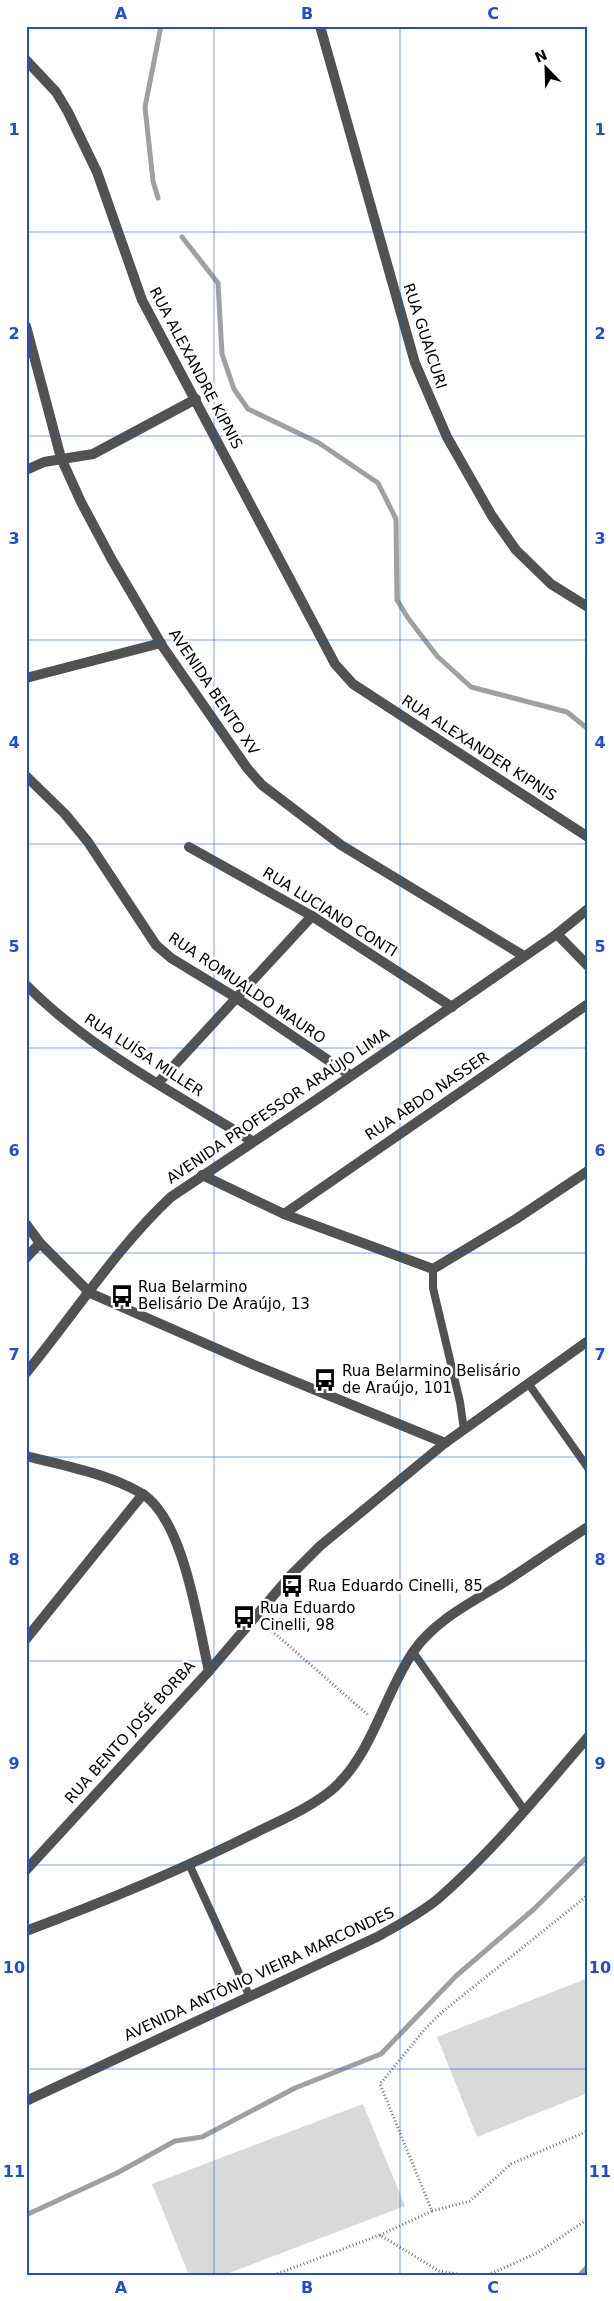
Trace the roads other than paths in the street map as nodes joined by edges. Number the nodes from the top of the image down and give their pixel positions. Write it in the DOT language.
graph roads {
  1 [pos="320,26"];
  2 [pos="27,58"];
  3 [pos="26,326"];
  4 [pos="196,399"];
  5 [pos="61,458"];
  6 [pos="26,470"];
  7 [pos="588,607"];
  8 [pos="161,643"];
  9 [pos="26,678"];
  10 [pos="353,684"];
  11 [pos="26,776"];
  12 [pos="588,837"];
  13 [pos="190,847"];
  14 [pos="588,909"];
  15 [pos="312,916"];
  16 [pos="557,934"];
  17 [pos="524,956"];
  18 [pos="588,966"];
  19 [pos="26,985"];
  20 [pos="235,997"];
  21 [pos="588,1004"];
  22 [pos="452,1007"];
  23 [pos="350,1075"];
  24 [pos="158,1083"];
  25 [pos="252,1141"];
  26 [pos="588,1171"];
  27 [pos="202,1176"];
  28 [pos="284,1214"];
  29 [pos="26,1224"];
  30 [pos="40,1243"];
  31 [pos="26,1258"];
  32 [pos="433,1269"];
  33 [pos="90,1293"];
  34 [pos="588,1341"];
  35 [pos="26,1373"];
  36 [pos="528,1383"];
  37 [pos="464,1430"];
  38 [pos="446,1443"];
  39 [pos="26,1456"];
  40 [pos="588,1468"];
  41 [pos="143,1494"];
  42 [pos="588,1527"];
  43 [pos="26,1639"];
  44 [pos="413,1652"];
  45 [pos="209,1671"];
  46 [pos="588,1737"];
  47 [pos="525,1811"];
  48 [pos="189,1864"];
  49 [pos="26,1870"];
  50 [pos="26,1931"];
  51 [pos="249,1995"];
  52 [pos="26,2101"];
  1 -- 7 [label="street, RUA GUAICURI"];
  2 -- 4 [label="street, RUA ALEXANDRE KIPNIS"];
  3 -- 5 [label="street, AVENIDA BENTO XV"];
  4 -- 5 [label="street"];
  4 -- 10 [label="street, RUA ALEXANDRE KIPNIS"];
  5 -- 6 [label="street"];
  5 -- 8 [label="street, AVENIDA BENTO XV"];
  8 -- 9 [label="street"];
  8 -- 17 [label="street, AVENIDA BENTO XV"];
  10 -- 12 [label="street, RUA ALEXANDER KIPNIS"];
  11 -- 20 [label="street, RUA ROMUALDO MAURO"];
  13 -- 15 [label="street, RUA LUCIANO CONTI"];
  14 -- 16 [label="street, AVENIDA PROFESSOR ARAÚJO LIMA"];
  15 -- 20 [label="street"];
  15 -- 22 [label="street, RUA LUCIANO CONTI"];
  16 -- 17 [label="street, AVENIDA PROFESSOR ARAÚJO LIMA"];
  16 -- 18 [label="street"];
  17 -- 22 [label="street, AVENIDA PROFESSOR ARAÚJO LIMA"];
  19 -- 24 [label="street, RUA LUÍSA MILLER"];
  20 -- 23 [label="street, RUA ROMUALDO MAURO"];
  20 -- 24 [label="street"];
  21 -- 28 [label="street, RUA ABDO NASSER"];
  22 -- 23 [label="street, AVENIDA PROFESSOR ARAÚJO LIMA"];
  23 -- 25 [label="street, AVENIDA PROFESSOR ARAÚJO LIMA"];
  24 -- 25 [label="street, RUA LUÍSA MILLER"];
  25 -- 27 [label="street, AVENIDA PROFESSOR ARAÚJO LIMA"];
  26 -- 32 [label="street"];
  27 -- 28 [label="street"];
  27 -- 33 [label="street, AVENIDA PROFESSOR ARAÚJO LIMA"];
  28 -- 32 [label="street"];
  29 -- 30 [label="street"];
  30 -- 31 [label="street"];
  30 -- 33 [label="street"];
  32 -- 37 [label="lane"];
  33 -- 35 [label="street, AVENIDA PROFESSOR ARAÚJO LIMA"];
  33 -- 38 [label="street"];
  34 -- 36 [label="street"];
  36 -- 37 [label="street"];
  36 -- 40 [label="lane"];
  37 -- 38 [label="street"];
  38 -- 45 [label="street"];
  39 -- 41 [label="street, RUA BENTO JOSÉ BORBA"];
  41 -- 43 [label="street"];
  41 -- 45 [label="street, RUA BENTO JOSÉ BORBA"];
  42 -- 44 [label="street"];
  44 -- 47 [label="lane"];
  44 -- 48 [label="street"];
  45 -- 49 [label="street, RUA BENTO JOSÉ BORBA"];
  46 -- 47 [label="street, AVENIDA ANTÔNIO VIEIRA MARCONDES"];
  47 -- 51 [label="street, AVENIDA ANTÔNIO VIEIRA MARCONDES"];
  48 -- 50 [label="street"];
  48 -- 51 [label="lane"];
  51 -- 52 [label="street, AVENIDA ANTÔNIO VIEIRA MARCONDES"];
}
